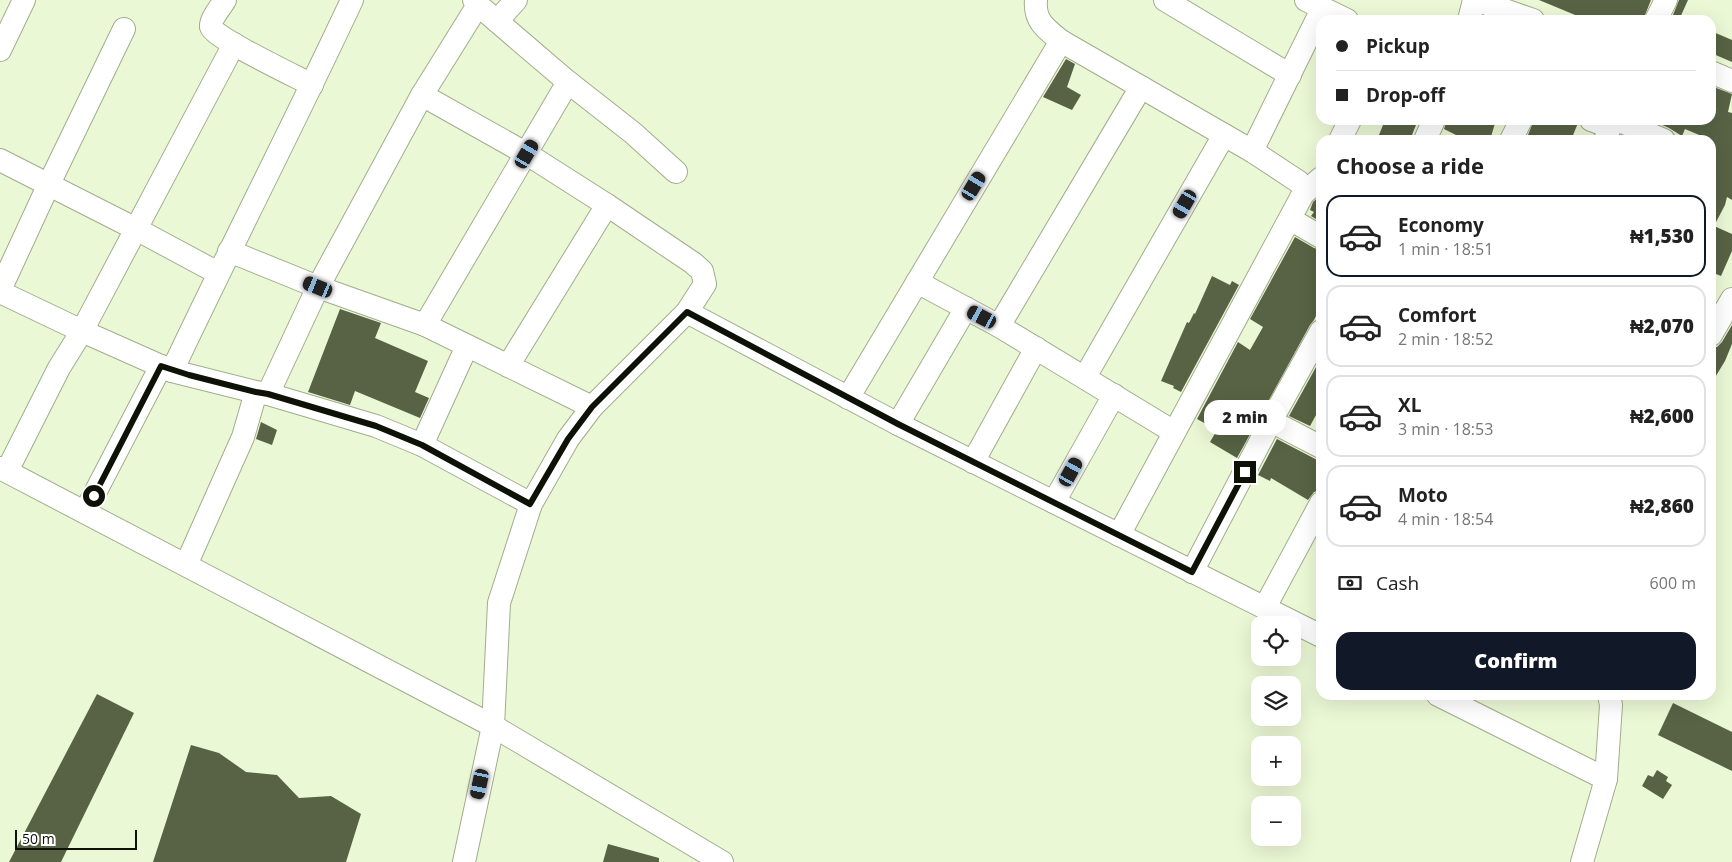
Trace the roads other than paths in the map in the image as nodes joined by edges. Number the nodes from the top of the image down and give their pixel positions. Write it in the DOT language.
graph roads {
  1 [pos="24,0"];
  2 [pos="225,0"];
  3 [pos="352,0"];
  4 [pos="516,0"];
  5 [pos="1036,0"];
  6 [pos="1165,0"];
  7 [pos="1475,0"];
  8 [pos="1666,0"];
  9 [pos="476,2"];
  10 [pos="1314,4"];
  11 [pos="1337,15"];
  12 [pos="1470,15"];
  13 [pos="1518,15"];
  14 [pos="1658,15"];
  15 [pos="497,21"];
  16 [pos="124,29"];
  17 [pos="1060,41"];
  18 [pos="234,44"];
  19 [pos="0,50"];
  20 [pos="1716,74"];
  21 [pos="1290,75"];
  22 [pos="1732,81"];
  23 [pos="568,82"];
  24 [pos="312,85"];
  25 [pos="1141,87"];
  26 [pos="422,95"];
  27 [pos="1607,125"];
  28 [pos="1224,135"];
  29 [pos="1645,135"];
  30 [pos="1252,151"];
  31 [pos="527,154"];
  32 [pos="0,160"];
  33 [pos="676,172"];
  34 [pos="1316,182"];
  35 [pos="48,186"];
  36 [pos="1303,194"];
  37 [pos="606,205"];
  38 [pos="1290,219"];
  39 [pos="136,229"];
  40 [pos="1316,234"];
  41 [pos="229,251"];
  42 [pos="218,273"];
  43 [pos="917,282"];
  44 [pos="318,287"];
  45 [pos="0,291"];
  46 [pos="1732,299"];
  47 [pos="966,308"];
  48 [pos="687,312"];
  49 [pos="425,325"];
  50 [pos="999,326"];
  51 [pos="1716,326"];
  52 [pos="82,332"];
  53 [pos="1316,340"];
  54 [pos="467,346"];
  55 [pos="1036,348"];
  56 [pos="508,366"];
  57 [pos="167,368"];
  58 [pos="1085,377"];
  59 [pos="262,393"];
  60 [pos="1114,395"];
  61 [pos="848,398"];
  62 [pos="592,407"];
  63 [pos="1271,421"];
  64 [pos="898,424"];
  65 [pos="1174,432"];
  66 [pos="1316,444"];
  67 [pos="422,445"];
  68 [pos="974,462"];
  69 [pos="3,470"];
  70 [pos="1054,502"];
  71 [pos="530,504"];
  72 [pos="1316,511"];
  73 [pos="85,512"];
  74 [pos="1119,535"];
  75 [pos="186,565"];
  76 [pos="1192,572"];
  77 [pos="1265,606"];
  78 [pos="1316,633"];
  79 [pos="1448,700"];
  80 [pos="1610,700"];
  81 [pos="493,726"];
  82 [pos="1606,779"];
  83 [pos="710,859"];
  84 [pos="464,862"];
  85 [pos="1582,862"];
  1 -- 19 [label="street"];
  2 -- 18 [label="street"];
  3 -- 24 [label="street"];
  4 -- 15 [label="street"];
  5 -- 17 [label="street"];
  6 -- 21 [label="street"];
  7 -- 12 [label="street"];
  7 -- 13 [label="street"];
  8 -- 14 [label="street"];
  9 -- 15 [label="street"];
  9 -- 26 [label="street"];
  10 -- 11 [label="street"];
  10 -- 21 [label="street"];
  15 -- 23 [label="street"];
  16 -- 35 [label="street"];
  17 -- 25 [label="street"];
  17 -- 43 [label="street"];
  18 -- 24 [label="street"];
  18 -- 39 [label="street"];
  20 -- 22 [label="street"];
  21 -- 30 [label="street"];
  23 -- 31 [label="street"];
  23 -- 33 [label="street"];
  24 -- 41 [label="street"];
  25 -- 28 [label="street"];
  25 -- 50 [label="street"];
  26 -- 31 [label="street"];
  26 -- 44 [label="street"];
  27 -- 29 [label="street"];
  28 -- 30 [label="street"];
  28 -- 58 [label="street"];
  30 -- 36 [label="street"];
  31 -- 37 [label="street"];
  31 -- 49 [label="street"];
  32 -- 35 [label="street"];
  34 -- 36 [label="street"];
  35 -- 39 [label="street"];
  35 -- 45 [label="street"];
  36 -- 38 [label="street"];
  37 -- 48 [label="street"];
  37 -- 56 [label="street"];
  38 -- 40 [label="street"];
  38 -- 65 [label="street"];
  39 -- 42 [label="street"];
  39 -- 52 [label="street"];
  41 -- 42 [label="street"];
  41 -- 44 [label="street"];
  42 -- 57 [label="street"];
  43 -- 47 [label="street"];
  43 -- 61 [label="street"];
  44 -- 49 [label="street"];
  44 -- 59 [label="street"];
  45 -- 52 [label="street"];
  46 -- 51 [label="street"];
  47 -- 50 [label="street"];
  47 -- 64 [label="street"];
  48 -- 61 [label="street"];
  48 -- 62 [label="street"];
  49 -- 54 [label="street"];
  50 -- 55 [label="street"];
  52 -- 57 [label="street"];
  52 -- 69 [label="street"];
  53 -- 63 [label="street"];
  54 -- 56 [label="street"];
  54 -- 67 [label="street"];
  55 -- 58 [label="street"];
  55 -- 68 [label="street"];
  56 -- 62 [label="street"];
  57 -- 59 [label="street"];
  57 -- 73 [label="street"];
  58 -- 60 [label="street"];
  59 -- 67 [label="street"];
  59 -- 75 [label="street"];
  60 -- 65 [label="street"];
  60 -- 70 [label="street"];
  61 -- 64 [label="street"];
  62 -- 71 [label="street"];
  63 -- 66 [label="street"];
  63 -- 76 [label="street"];
  64 -- 68 [label="street"];
  65 -- 74 [label="street"];
  67 -- 71 [label="street"];
  68 -- 70 [label="street"];
  69 -- 73 [label="street"];
  70 -- 74 [label="street"];
  71 -- 81 [label="street"];
  72 -- 77 [label="street"];
  73 -- 75 [label="street"];
  74 -- 76 [label="street"];
  75 -- 81 [label="street"];
  76 -- 77 [label="street"];
  77 -- 78 [label="street"];
  79 -- 82 [label="street"];
  80 -- 82 [label="street"];
  81 -- 83 [label="street"];
  81 -- 84 [label="street"];
  82 -- 85 [label="street"];
}
